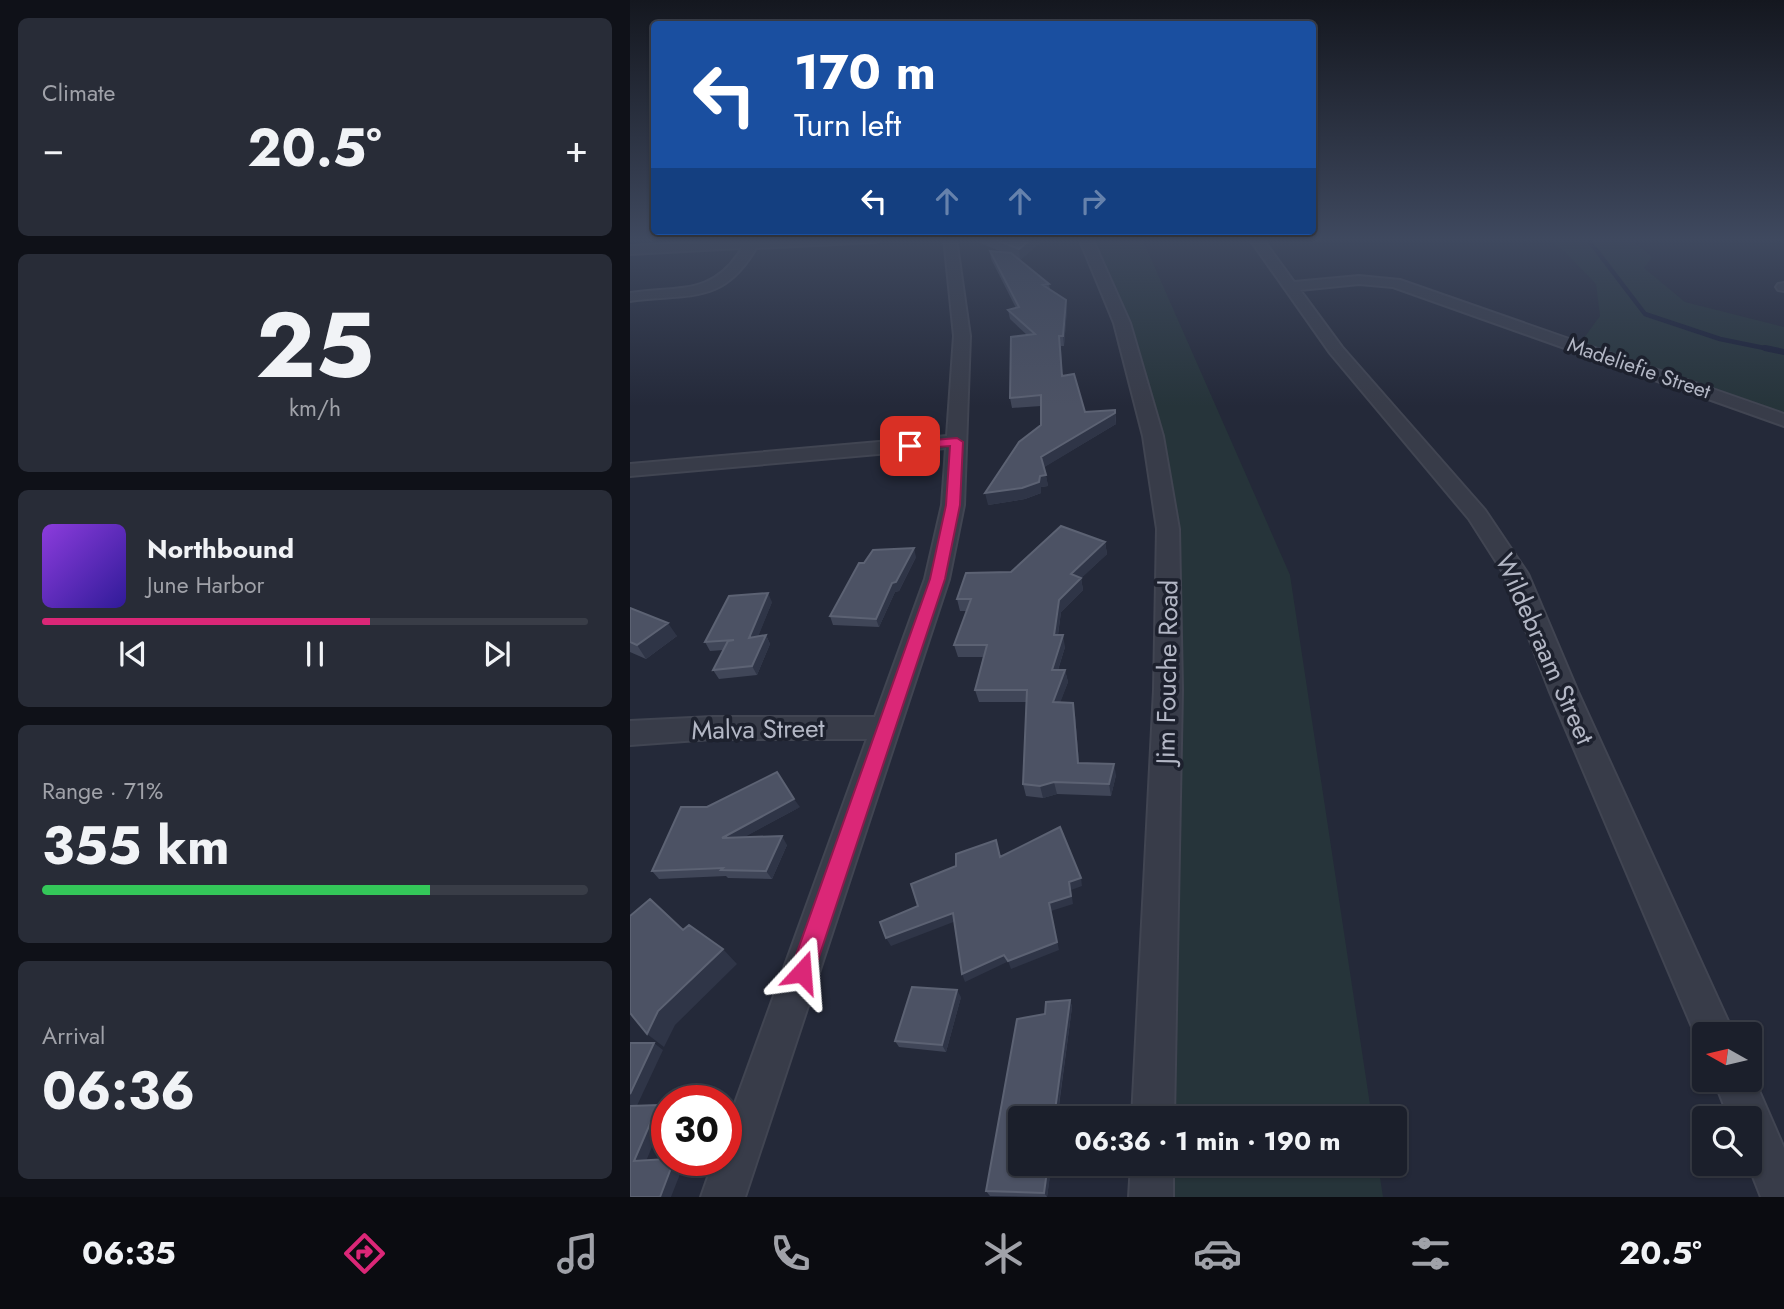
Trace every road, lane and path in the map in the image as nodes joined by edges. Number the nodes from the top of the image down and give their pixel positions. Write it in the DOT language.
graph roads {
  1 [pos="667,294"];
  2 [pos="957,294"];
  3 [pos="1109,294"];
  4 [pos="1295,294"];
  5 [pos="1426,294"];
  6 [pos="630,297"];
  7 [pos="1784,420"];
  8 [pos="957,442"];
  9 [pos="630,470"];
  10 [pos="886,728"];
  11 [pos="630,733"];
  12 [pos="1710,1022"];
  13 [pos="1739,1092"];
  14 [pos="1153,1106"];
  15 [pos="1152,1176"];
  16 [pos="723,1197"];
  17 [pos="1151,1197"];
  18 [pos="1783,1197"];
  1 -- 6 [label="street"];
  2 -- 8 [label="street"];
  3 -- 14 [label="street, Jim Fouche Road"];
  4 -- 12 [label="street, Wildebraam Street"];
  5 -- 7 [label="street, Madeliefie Street"];
  8 -- 9 [label="street"];
  8 -- 10 [label="street"];
  10 -- 11 [label="street, Malva Street"];
  10 -- 16 [label="street"];
  13 -- 18 [label="street"];
  15 -- 17 [label="street"];
}
